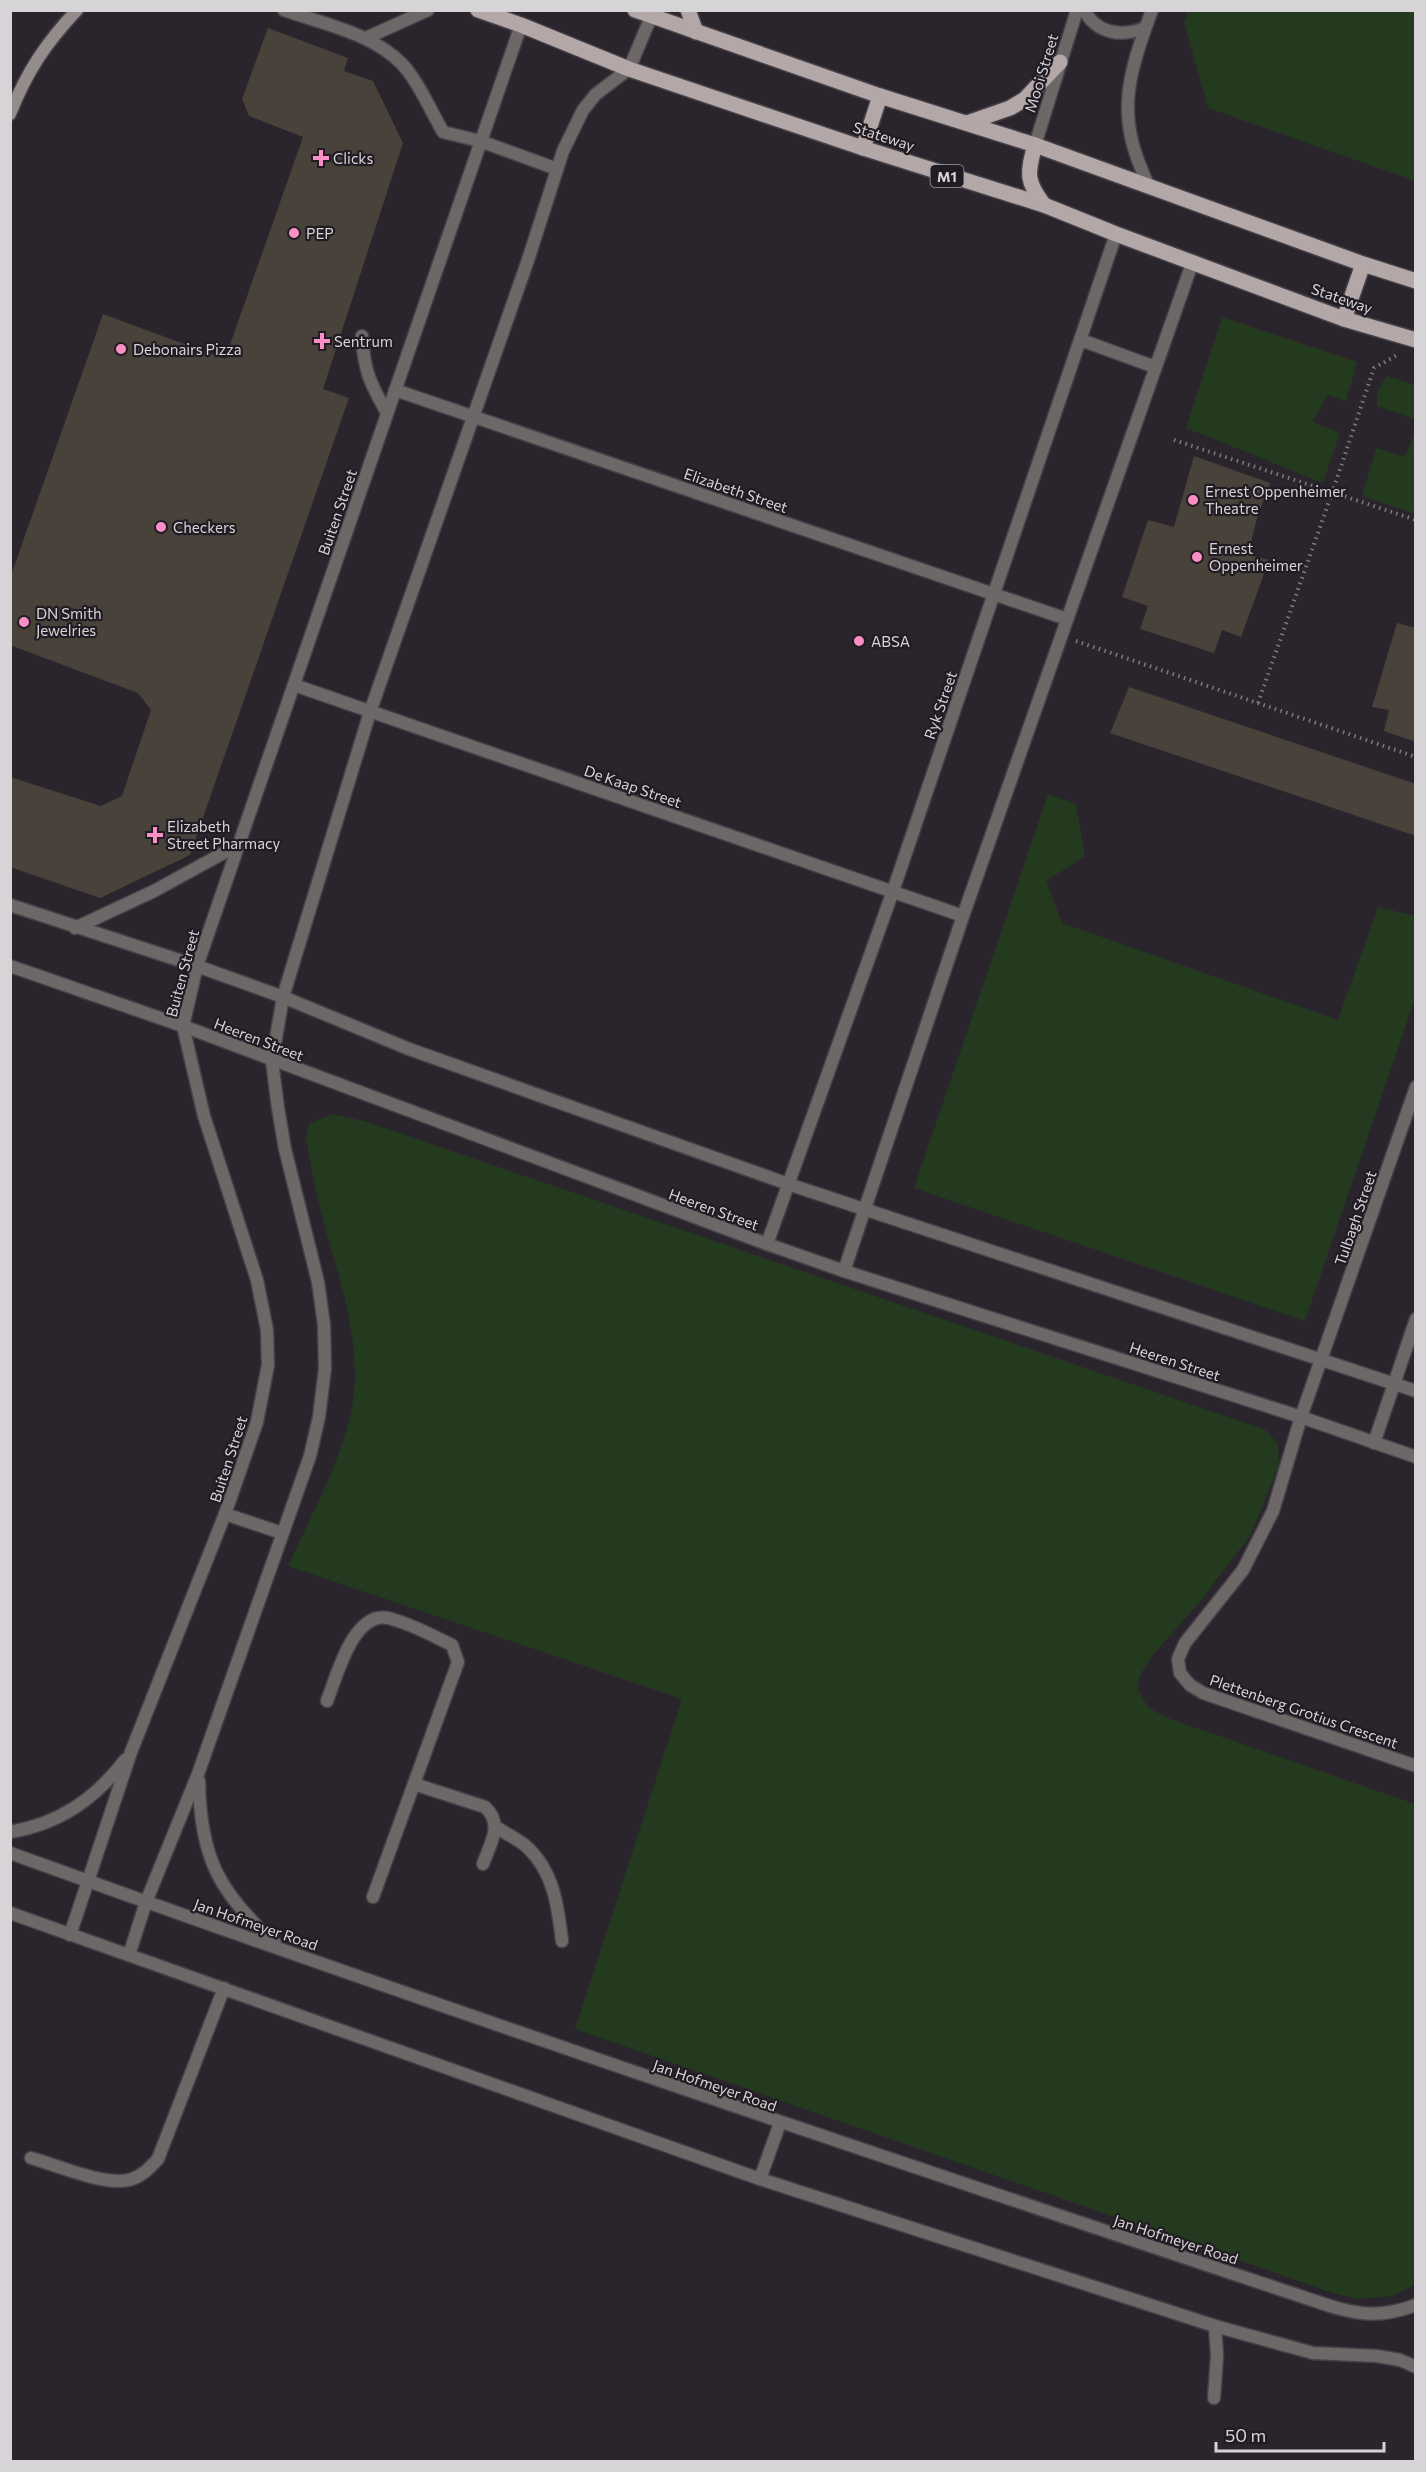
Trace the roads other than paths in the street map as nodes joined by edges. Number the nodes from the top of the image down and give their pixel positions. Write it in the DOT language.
graph roads {
  1 [pos="76,10"];
  2 [pos="284,10"];
  3 [pos="428,10"];
  4 [pos="478,10"];
  5 [pos="634,10"];
  6 [pos="688,10"];
  7 [pos="1077,10"];
  8 [pos="1084,10"];
  9 [pos="1152,10"];
  10 [pos="653,14"];
  11 [pos="521,25"];
  12 [pos="1145,28"];
  13 [pos="696,32"];
  14 [pos="366,38"];
  15 [pos="1060,62"];
  16 [pos="629,69"];
  17 [pos="880,96"];
  18 [pos="10,114"];
  19 [pos="967,123"];
  20 [pos="480,141"];
  21 [pos="1035,145"];
  22 [pos="862,148"];
  23 [pos="557,169"];
  24 [pos="1150,188"];
  25 [pos="1044,205"];
  26 [pos="1116,234"];
  27 [pos="1193,261"];
  28 [pos="1363,264"];
  29 [pos="1416,281"];
  30 [pos="1344,319"];
  31 [pos="362,336"];
  32 [pos="1081,339"];
  33 [pos="1410,345"];
  34 [pos="1155,367"];
  35 [pos="395,390"];
  36 [pos="387,413"];
  37 [pos="474,416"];
  38 [pos="993,595"];
  39 [pos="1067,619"];
  40 [pos="294,685"];
  41 [pos="370,711"];
  42 [pos="238,845"];
  43 [pos="892,891"];
  44 [pos="10,905"];
  45 [pos="963,916"];
  46 [pos="75,928"];
  47 [pos="10,966"];
  48 [pos="197,966"];
  49 [pos="284,997"];
  50 [pos="183,1026"];
  51 [pos="272,1060"];
  52 [pos="1416,1087"];
  53 [pos="788,1184"];
  54 [pos="864,1208"];
  55 [pos="767,1244"];
  56 [pos="844,1271"];
  57 [pos="1416,1319"];
  58 [pos="1322,1359"];
  59 [pos="1393,1383"];
  60 [pos="1416,1391"];
  61 [pos="1302,1418"];
  62 [pos="1374,1443"];
  63 [pos="1416,1457"];
  64 [pos="225,1514"];
  65 [pos="282,1533"];
  66 [pos="327,1701"];
  67 [pos="131,1752"];
  68 [pos="1416,1766"];
  69 [pos="198,1774"];
  70 [pos="414,1784"];
  71 [pos="496,1827"];
  72 [pos="10,1832"];
  73 [pos="10,1853"];
  74 [pos="483,1864"];
  75 [pos="89,1882"];
  76 [pos="373,1898"];
  77 [pos="146,1902"];
  78 [pos="10,1913"];
  79 [pos="70,1935"];
  80 [pos="562,1941"];
  81 [pos="282,1948"];
  82 [pos="129,1955"];
  83 [pos="224,1988"];
  84 [pos="780,2123"];
  85 [pos="32,2158"];
  86 [pos="760,2179"];
  87 [pos="1416,2305"];
  88 [pos="1215,2326"];
  89 [pos="1416,2367"];
  90 [pos="1214,2398"];
  1 -- 18 [label="street"];
  2 -- 14 [label="street"];
  3 -- 14 [label="street"];
  4 -- 11 [label="main road, Stateway / M1"];
  5 -- 10 [label="main road"];
  6 -- 13 [label="main road"];
  7 -- 15 [label="street, Mooi Street"];
  8 -- 12 [label="street"];
  9 -- 12 [label="street"];
  10 -- 13 [label="main road"];
  10 -- 16 [label="street"];
  11 -- 16 [label="main road, Stateway / M1"];
  11 -- 20 [label="street, Buiten Street"];
  12 -- 24 [label="street"];
  13 -- 17 [label="main road"];
  14 -- 20 [label="street"];
  15 -- 19 [label="main road"];
  15 -- 21 [label="street, Mooi Street"];
  16 -- 22 [label="main road, Stateway / M1"];
  16 -- 23 [label="street"];
  17 -- 19 [label="main road"];
  17 -- 22 [label="main road"];
  19 -- 21 [label="main road"];
  20 -- 23 [label="street"];
  20 -- 35 [label="street, Buiten Street"];
  21 -- 24 [label="main road"];
  21 -- 25 [label="main road"];
  22 -- 25 [label="main road, Stateway / M1"];
  23 -- 37 [label="street"];
  24 -- 28 [label="main road"];
  25 -- 26 [label="main road, Stateway / M1"];
  26 -- 27 [label="main road, Stateway / M1"];
  26 -- 32 [label="street, Ryk Street"];
  27 -- 30 [label="main road, Stateway / M1"];
  27 -- 34 [label="street"];
  28 -- 29 [label="main road"];
  28 -- 30 [label="main road"];
  30 -- 33 [label="main road, Stateway / M1"];
  31 -- 36 [label="street"];
  32 -- 34 [label="street"];
  32 -- 38 [label="street, Ryk Street"];
  34 -- 39 [label="street"];
  35 -- 36 [label="street, Buiten Street"];
  35 -- 37 [label="street, Elizabeth Street"];
  36 -- 40 [label="street, Buiten Street"];
  37 -- 38 [label="street, Elizabeth Street"];
  37 -- 41 [label="street"];
  38 -- 39 [label="street, Elizabeth Street"];
  38 -- 43 [label="street, Ryk Street"];
  39 -- 45 [label="street"];
  40 -- 41 [label="street, De Kaap Street"];
  40 -- 42 [label="street, Buiten Street"];
  41 -- 43 [label="street, De Kaap Street"];
  41 -- 49 [label="street"];
  42 -- 46 [label="street"];
  42 -- 48 [label="street, Buiten Street"];
  43 -- 45 [label="street, De Kaap Street"];
  43 -- 53 [label="street, Ryk Street"];
  44 -- 46 [label="street"];
  45 -- 54 [label="street"];
  46 -- 48 [label="street"];
  47 -- 50 [label="street, Heeren Street"];
  48 -- 49 [label="street"];
  48 -- 50 [label="street, Buiten Street"];
  49 -- 51 [label="street"];
  49 -- 53 [label="street"];
  50 -- 51 [label="street, Heeren Street"];
  50 -- 64 [label="street, Buiten Street"];
  51 -- 55 [label="street, Heeren Street"];
  51 -- 65 [label="street"];
  52 -- 58 [label="street, Tulbagh Street"];
  53 -- 54 [label="street"];
  53 -- 55 [label="street, Ryk Street"];
  54 -- 56 [label="street"];
  54 -- 58 [label="street"];
  55 -- 56 [label="street, Heeren Street"];
  56 -- 61 [label="street, Heeren Street"];
  57 -- 59 [label="street"];
  58 -- 59 [label="street"];
  58 -- 61 [label="street, Plettenberg Grotius Crescent"];
  59 -- 60 [label="street"];
  59 -- 62 [label="street"];
  61 -- 62 [label="street, Heeren Street"];
  61 -- 68 [label="street, Plettenberg Grotius Crescent"];
  62 -- 63 [label="street, Heeren Street"];
  64 -- 65 [label="street"];
  64 -- 67 [label="street, Buiten Street"];
  65 -- 69 [label="street"];
  66 -- 70 [label="street"];
  67 -- 72 [label="street"];
  67 -- 75 [label="street, Buiten Street"];
  69 -- 77 [label="street"];
  69 -- 81 [label="street"];
  70 -- 71 [label="street"];
  70 -- 76 [label="street"];
  71 -- 74 [label="street"];
  71 -- 80 [label="street"];
  73 -- 75 [label="street, Jan Hofmeyer Road"];
  75 -- 77 [label="street, Jan Hofmeyer Road"];
  75 -- 79 [label="street, Buiten Street"];
  77 -- 81 [label="street, Jan Hofmeyer Road"];
  77 -- 82 [label="street"];
  78 -- 79 [label="street"];
  79 -- 82 [label="street"];
  81 -- 84 [label="street, Jan Hofmeyer Road"];
  82 -- 83 [label="street"];
  83 -- 85 [label="street"];
  83 -- 86 [label="street"];
  84 -- 86 [label="street"];
  84 -- 87 [label="street, Jan Hofmeyer Road"];
  86 -- 88 [label="street"];
  88 -- 89 [label="street"];
  88 -- 90 [label="street"];
}
